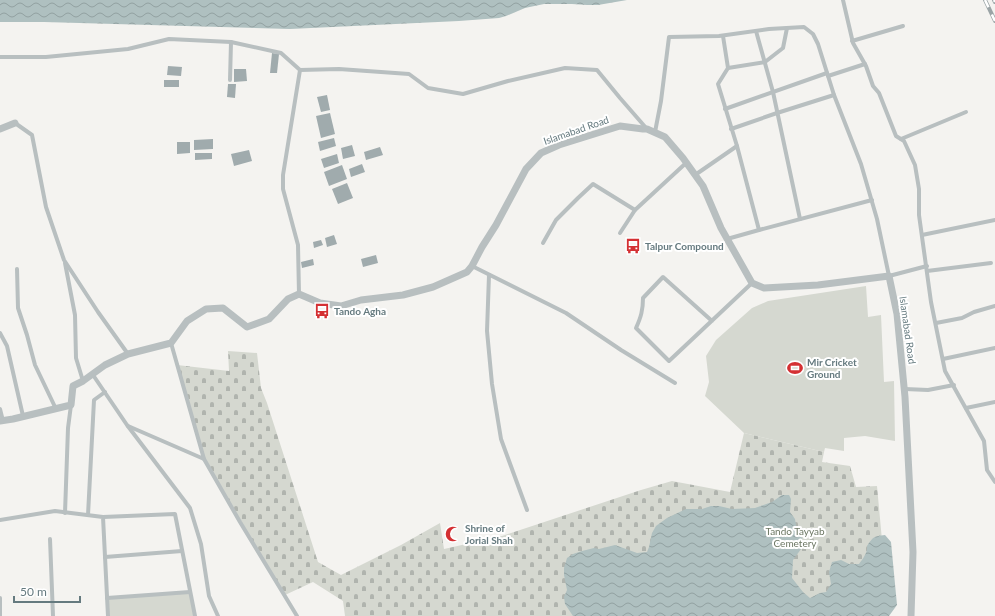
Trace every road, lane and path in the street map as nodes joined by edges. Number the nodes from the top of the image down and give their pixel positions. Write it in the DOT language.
graph roads {
  1 [pos="843,0"];
  2 [pos="903,26"];
  3 [pos="787,28"];
  4 [pos="756,31"];
  5 [pos="723,36"];
  6 [pos="852,41"];
  7 [pos="231,42"];
  8 [pos="0,57"];
  9 [pos="765,62"];
  10 [pos="865,64"];
  11 [pos="728,68"];
  12 [pos="300,70"];
  13 [pos="828,74"];
  14 [pos="230,80"];
  15 [pos="773,92"];
  16 [pos="834,95"];
  17 [pos="725,109"];
  18 [pos="777,112"];
  19 [pos="966,112"];
  20 [pos="15,123"];
  21 [pos="0,129"];
  22 [pos="647,129"];
  23 [pos="731,129"];
  24 [pos="655,132"];
  25 [pos="901,139"];
  26 [pos="737,146"];
  27 [pos="686,163"];
  28 [pos="695,175"];
  29 [pos="872,200"];
  30 [pos="635,210"];
  31 [pos="800,219"];
  32 [pos="995,220"];
  33 [pos="759,230"];
  34 [pos="620,233"];
  35 [pos="922,235"];
  36 [pos="727,239"];
  37 [pos="543,243"];
  38 [pos="64,260"];
  39 [pos="991,264"];
  40 [pos="472,266"];
  41 [pos="927,268"];
  42 [pos="17,269"];
  43 [pos="489,275"];
  44 [pos="889,276"];
  45 [pos="752,283"];
  46 [pos="299,294"];
  47 [pos="995,306"];
  48 [pos="712,321"];
  49 [pos="936,323"];
  50 [pos="0,333"];
  51 [pos="171,343"];
  52 [pos="995,348"];
  53 [pos="128,354"];
  54 [pos="943,359"];
  55 [pos="92,375"];
  56 [pos="83,381"];
  57 [pos="675,383"];
  58 [pos="954,385"];
  59 [pos="905,389"];
  60 [pos="105,392"];
  61 [pos="995,402"];
  62 [pos="71,405"];
  63 [pos="0,408"];
  64 [pos="966,408"];
  65 [pos="56,409"];
  66 [pos="24,416"];
  67 [pos="1,421"];
  68 [pos="127,425"];
  69 [pos="204,460"];
  70 [pos="995,482"];
  71 [pos="527,510"];
  72 [pos="65,513"];
  73 [pos="88,515"];
  74 [pos="103,517"];
  75 [pos="0,520"];
  76 [pos="50,539"];
  77 [pos="182,551"];
  78 [pos="105,557"];
  79 [pos="190,592"];
  80 [pos="0,598"];
  81 [pos="107,598"];
  82 [pos="0,616"];
  83 [pos="53,616"];
  84 [pos="108,616"];
  85 [pos="195,616"];
  86 [pos="218,616"];
  87 [pos="297,616"];
  88 [pos="911,616"];
  1 -- 6 [label="street"];
  2 -- 6 [label="street"];
  3 -- 4 [label="street"];
  3 -- 9 [label="street"];
  3 -- 13 [label="street"];
  4 -- 5 [label="street"];
  4 -- 9 [label="street"];
  5 -- 11 [label="street"];
  5 -- 24 [label="street"];
  6 -- 10 [label="street"];
  7 -- 8 [label="street"];
  7 -- 12 [label="street"];
  7 -- 14 [label="street"];
  9 -- 11 [label="street"];
  9 -- 15 [label="street"];
  10 -- 13 [label="street"];
  10 -- 25 [label="street"];
  11 -- 17 [label="street"];
  12 -- 22 [label="street"];
  12 -- 46 [label="street"];
  13 -- 15 [label="street"];
  13 -- 16 [label="street"];
  15 -- 17 [label="street"];
  15 -- 18 [label="street"];
  16 -- 18 [label="street"];
  16 -- 29 [label="street"];
  17 -- 23 [label="street"];
  18 -- 23 [label="street"];
  18 -- 31 [label="street"];
  19 -- 25 [label="street"];
  20 -- 21 [label="street"];
  20 -- 38 [label="street"];
  22 -- 24 [label="street, Islamabad Road"];
  22 -- 40 [label="street, Islamabad Road"];
  23 -- 26 [label="street"];
  24 -- 27 [label="street, Islamabad Road"];
  25 -- 35 [label="street"];
  26 -- 28 [label="street"];
  26 -- 33 [label="street"];
  27 -- 28 [label="street, Islamabad Road"];
  27 -- 30 [label="street"];
  28 -- 36 [label="street, Islamabad Road"];
  29 -- 31 [label="street"];
  29 -- 44 [label="street"];
  30 -- 34 [label="street"];
  30 -- 37 [label="street"];
  31 -- 33 [label="street"];
  32 -- 35 [label="street"];
  33 -- 36 [label="street"];
  35 -- 41 [label="street"];
  36 -- 45 [label="street, Islamabad Road"];
  38 -- 53 [label="street"];
  38 -- 56 [label="street"];
  39 -- 41 [label="street"];
  40 -- 43 [label="street"];
  40 -- 46 [label="street, Islamabad Road"];
  41 -- 44 [label="street"];
  41 -- 49 [label="street"];
  42 -- 65 [label="street"];
  43 -- 57 [label="street"];
  43 -- 71 [label="street"];
  44 -- 45 [label="street"];
  44 -- 59 [label="street, Islamabad Road"];
  45 -- 48 [label="street"];
  46 -- 51 [label="street"];
  47 -- 49 [label="street"];
  48 -- 48 [label="street"];
  49 -- 54 [label="street"];
  50 -- 66 [label="street"];
  51 -- 53 [label="street"];
  51 -- 69 [label="street"];
  52 -- 54 [label="street"];
  53 -- 55 [label="street"];
  54 -- 58 [label="street"];
  55 -- 56 [label="street"];
  55 -- 60 [label="street"];
  56 -- 62 [label="street"];
  58 -- 59 [label="street"];
  58 -- 64 [label="street"];
  59 -- 88 [label="street, Islamabad Road"];
  60 -- 68 [label="street"];
  60 -- 73 [label="street"];
  61 -- 64 [label="street"];
  62 -- 65 [label="street"];
  62 -- 72 [label="street"];
  63 -- 67 [label="street"];
  64 -- 70 [label="street"];
  65 -- 66 [label="street"];
  66 -- 67 [label="street"];
  68 -- 69 [label="street"];
  68 -- 86 [label="street"];
  69 -- 87 [label="street"];
  72 -- 73 [label="street"];
  72 -- 75 [label="street"];
  73 -- 74 [label="street"];
  74 -- 77 [label="street"];
  74 -- 78 [label="street"];
  76 -- 83 [label="street"];
  77 -- 78 [label="street"];
  77 -- 79 [label="street"];
  78 -- 81 [label="street"];
  79 -- 81 [label="street"];
  79 -- 85 [label="street"];
  80 -- 82 [label="street"];
  81 -- 84 [label="street"];
}
